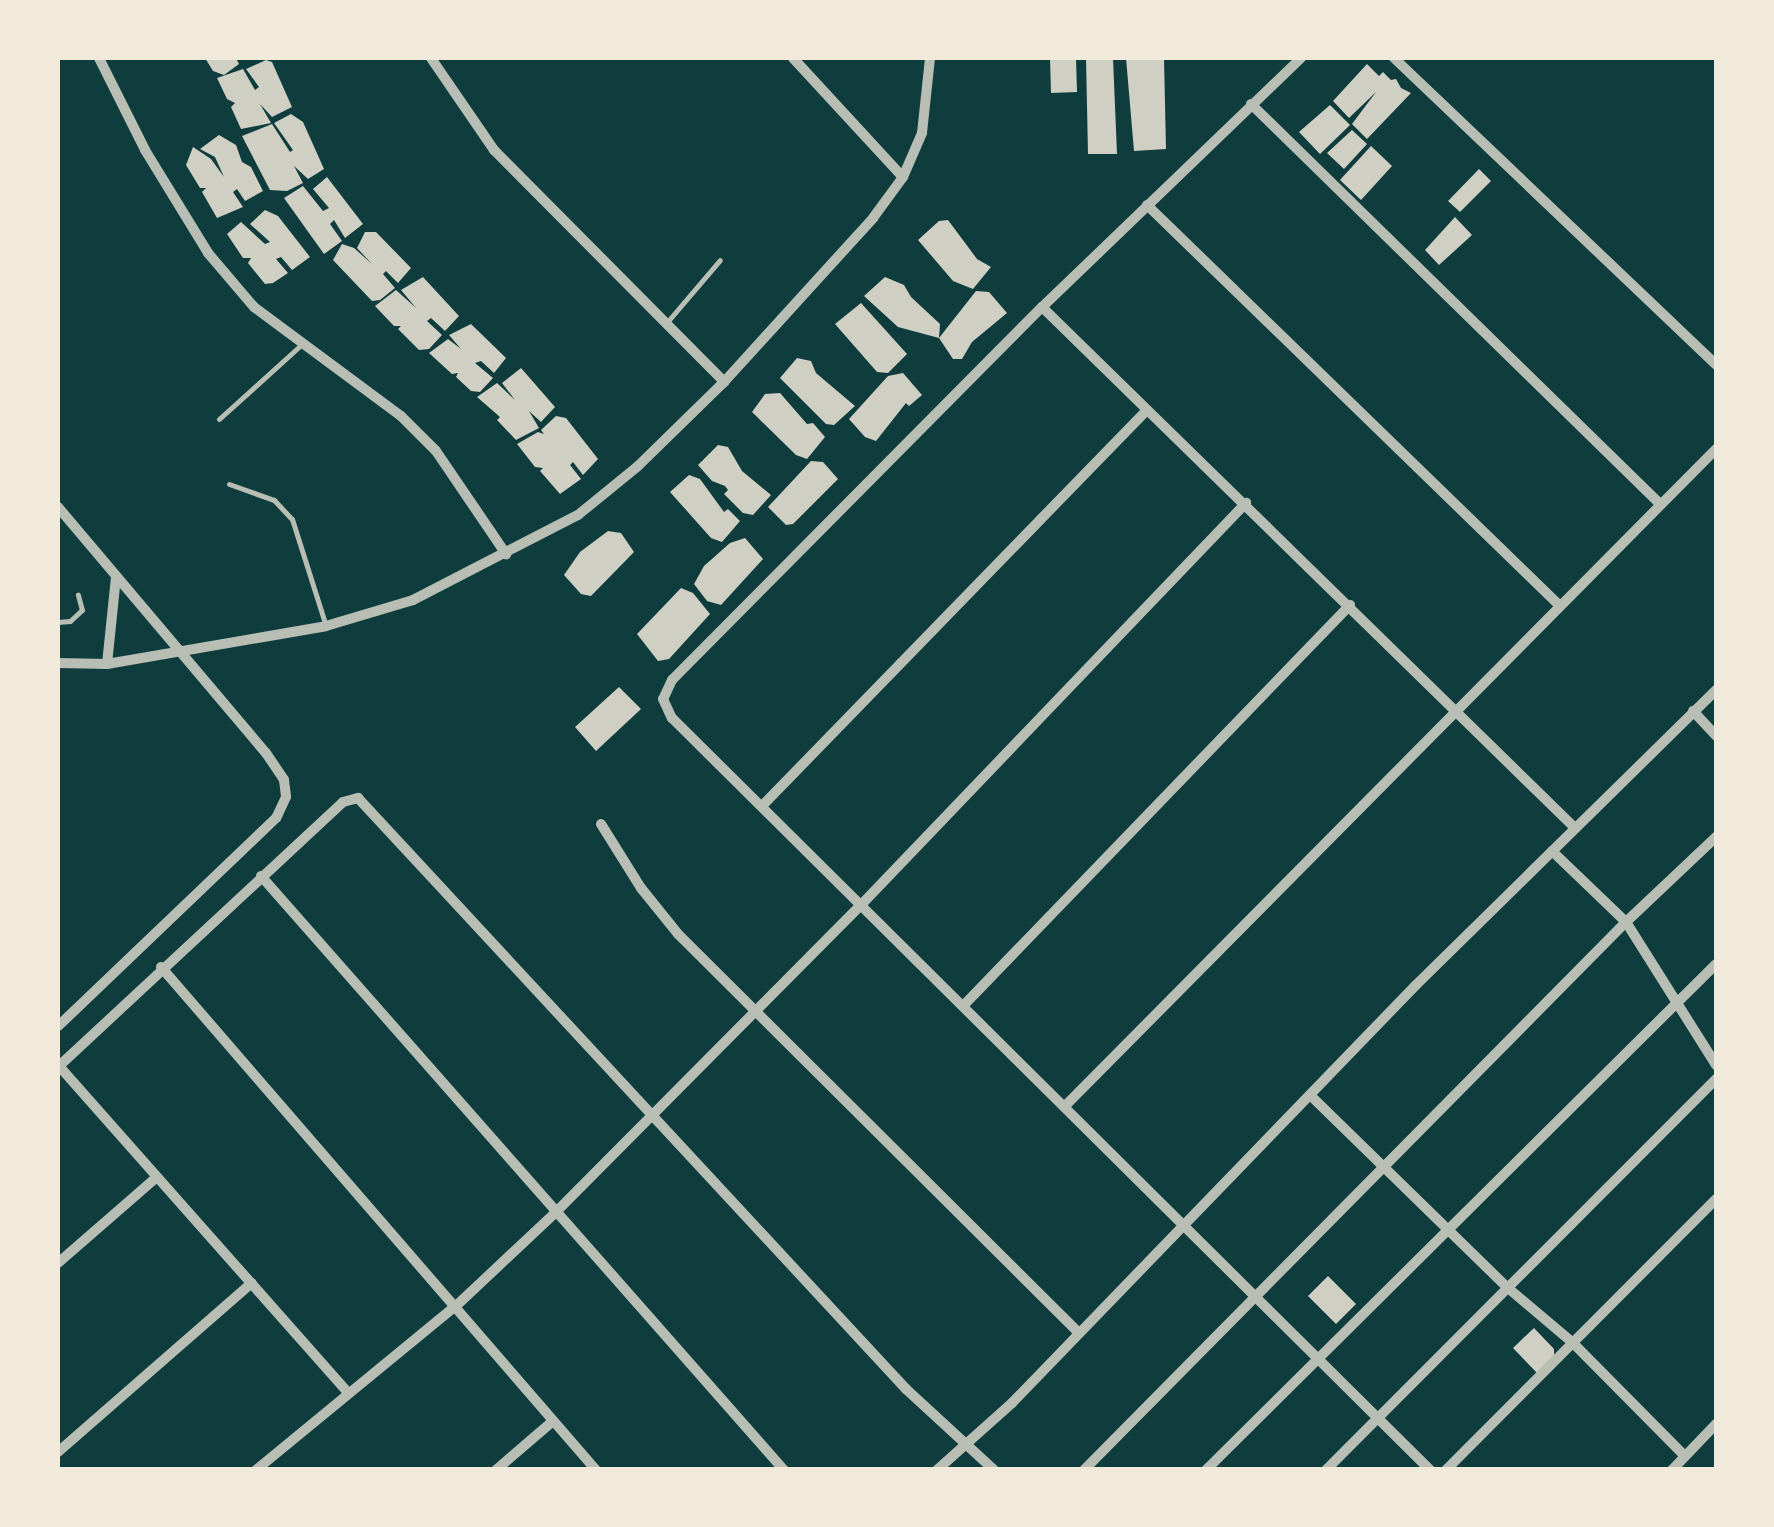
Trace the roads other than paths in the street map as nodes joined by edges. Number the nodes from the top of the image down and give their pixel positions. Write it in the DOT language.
graph roads {
  1 [pos="99,58"];
  2 [pos="431,58"];
  3 [pos="794,58"];
  4 [pos="930,58"];
  5 [pos="1301,58"];
  6 [pos="1394,58"];
  7 [pos="1251,104"];
  8 [pos="902,177"];
  9 [pos="1146,206"];
  10 [pos="720,260"];
  11 [pos="1042,308"];
  12 [pos="666,324"];
  13 [pos="301,345"];
  14 [pos="1716,365"];
  15 [pos="724,382"];
  16 [pos="1147,410"];
  17 [pos="219,419"];
  18 [pos="1716,448"];
  19 [pos="229,484"];
  20 [pos="1246,504"];
  21 [pos="1660,504"];
  22 [pos="58,506"];
  23 [pos="506,554"];
  24 [pos="116,577"];
  25 [pos="78,596"];
  26 [pos="1350,605"];
  27 [pos="1559,605"];
  28 [pos="58,622"];
  29 [pos="326,626"];
  30 [pos="180,654"];
  31 [pos="58,663"];
  32 [pos="107,664"];
  33 [pos="1716,690"];
  34 [pos="1456,708"];
  35 [pos="1694,711"];
  36 [pos="1716,736"];
  37 [pos="762,806"];
  38 [pos="601,824"];
  39 [pos="1575,828"];
  40 [pos="1716,837"];
  41 [pos="1552,851"];
  42 [pos="261,876"];
  43 [pos="861,905"];
  44 [pos="1626,922"];
  45 [pos="1716,964"];
  46 [pos="162,967"];
  47 [pos="1678,1002"];
  48 [pos="964,1005"];
  49 [pos="756,1012"];
  50 [pos="58,1026"];
  51 [pos="1716,1064"];
  52 [pos="58,1066"];
  53 [pos="1716,1079"];
  54 [pos="1310,1095"];
  55 [pos="1064,1106"];
  56 [pos="654,1116"];
  57 [pos="1386,1169"];
  58 [pos="157,1177"];
  59 [pos="1716,1200"];
  60 [pos="558,1210"];
  61 [pos="1185,1226"];
  62 [pos="1449,1229"];
  63 [pos="58,1262"];
  64 [pos="252,1283"];
  65 [pos="1508,1288"];
  66 [pos="1257,1297"];
  67 [pos="457,1305"];
  68 [pos="1078,1331"];
  69 [pos="1573,1342"];
  70 [pos="1319,1358"];
  71 [pos="347,1392"];
  72 [pos="1379,1417"];
  73 [pos="553,1421"];
  74 [pos="1716,1424"];
  75 [pos="968,1442"];
  76 [pos="58,1452"];
  77 [pos="1685,1456"];
  78 [pos="256,1470"];
  79 [pos="496,1470"];
  80 [pos="596,1470"];
  81 [pos="784,1470"];
  82 [pos="937,1470"];
  83 [pos="994,1470"];
  84 [pos="1084,1470"];
  85 [pos="1206,1470"];
  86 [pos="1326,1470"];
  87 [pos="1430,1470"];
  88 [pos="1446,1470"];
  89 [pos="1672,1470"];
  1 -- 13 [label="street"];
  2 -- 12 [label="street"];
  3 -- 8 [label="street"];
  4 -- 8 [label="street"];
  5 -- 7 [label="street"];
  6 -- 14 [label="street"];
  7 -- 9 [label="street"];
  7 -- 21 [label="street"];
  8 -- 15 [label="street"];
  9 -- 11 [label="street"];
  9 -- 27 [label="street"];
  10 -- 12 [label="lane"];
  11 -- 16 [label="street"];
  11 -- 37 [label="street"];
  12 -- 15 [label="street"];
  13 -- 17 [label="lane"];
  13 -- 23 [label="street"];
  15 -- 23 [label="street"];
  16 -- 20 [label="street"];
  16 -- 37 [label="street"];
  18 -- 21 [label="street"];
  19 -- 29 [label="lane"];
  20 -- 26 [label="street"];
  20 -- 43 [label="street"];
  21 -- 27 [label="street"];
  22 -- 24 [label="street"];
  23 -- 29 [label="street"];
  24 -- 30 [label="street"];
  24 -- 32 [label="street"];
  25 -- 28 [label="lane"];
  26 -- 34 [label="street"];
  26 -- 48 [label="street"];
  27 -- 34 [label="street"];
  29 -- 30 [label="street"];
  30 -- 32 [label="street"];
  30 -- 50 [label="street"];
  31 -- 32 [label="street"];
  33 -- 35 [label="street"];
  34 -- 39 [label="street"];
  34 -- 55 [label="street"];
  35 -- 36 [label="street"];
  35 -- 39 [label="street"];
  37 -- 43 [label="street"];
  38 -- 49 [label="street"];
  39 -- 41 [label="street"];
  40 -- 44 [label="street"];
  41 -- 44 [label="street"];
  41 -- 54 [label="street"];
  42 -- 46 [label="street"];
  42 -- 56 [label="street"];
  42 -- 60 [label="street"];
  43 -- 48 [label="street"];
  43 -- 49 [label="street"];
  44 -- 47 [label="street"];
  44 -- 57 [label="street"];
  45 -- 47 [label="street"];
  46 -- 52 [label="street"];
  46 -- 67 [label="street"];
  47 -- 51 [label="street"];
  47 -- 62 [label="street"];
  48 -- 55 [label="street"];
  49 -- 56 [label="street"];
  49 -- 68 [label="street"];
  52 -- 58 [label="street"];
  53 -- 65 [label="street"];
  54 -- 57 [label="street"];
  54 -- 61 [label="street"];
  55 -- 61 [label="street"];
  56 -- 60 [label="street"];
  56 -- 75 [label="street"];
  57 -- 62 [label="street"];
  57 -- 66 [label="street"];
  58 -- 63 [label="street"];
  58 -- 64 [label="street"];
  59 -- 69 [label="street"];
  60 -- 67 [label="street"];
  60 -- 81 [label="street"];
  61 -- 66 [label="street"];
  61 -- 68 [label="street"];
  62 -- 65 [label="street"];
  62 -- 70 [label="street"];
  64 -- 71 [label="street"];
  64 -- 76 [label="street"];
  65 -- 69 [label="street"];
  65 -- 72 [label="street"];
  66 -- 70 [label="street"];
  66 -- 84 [label="street"];
  67 -- 71 [label="street"];
  67 -- 73 [label="street"];
  68 -- 75 [label="street"];
  69 -- 77 [label="street"];
  69 -- 88 [label="street"];
  70 -- 72 [label="street"];
  70 -- 85 [label="street"];
  71 -- 78 [label="street"];
  72 -- 86 [label="street"];
  72 -- 87 [label="street"];
  73 -- 79 [label="street"];
  73 -- 80 [label="street"];
  74 -- 77 [label="street"];
  75 -- 82 [label="street"];
  75 -- 83 [label="street"];
  77 -- 89 [label="street"];
}
